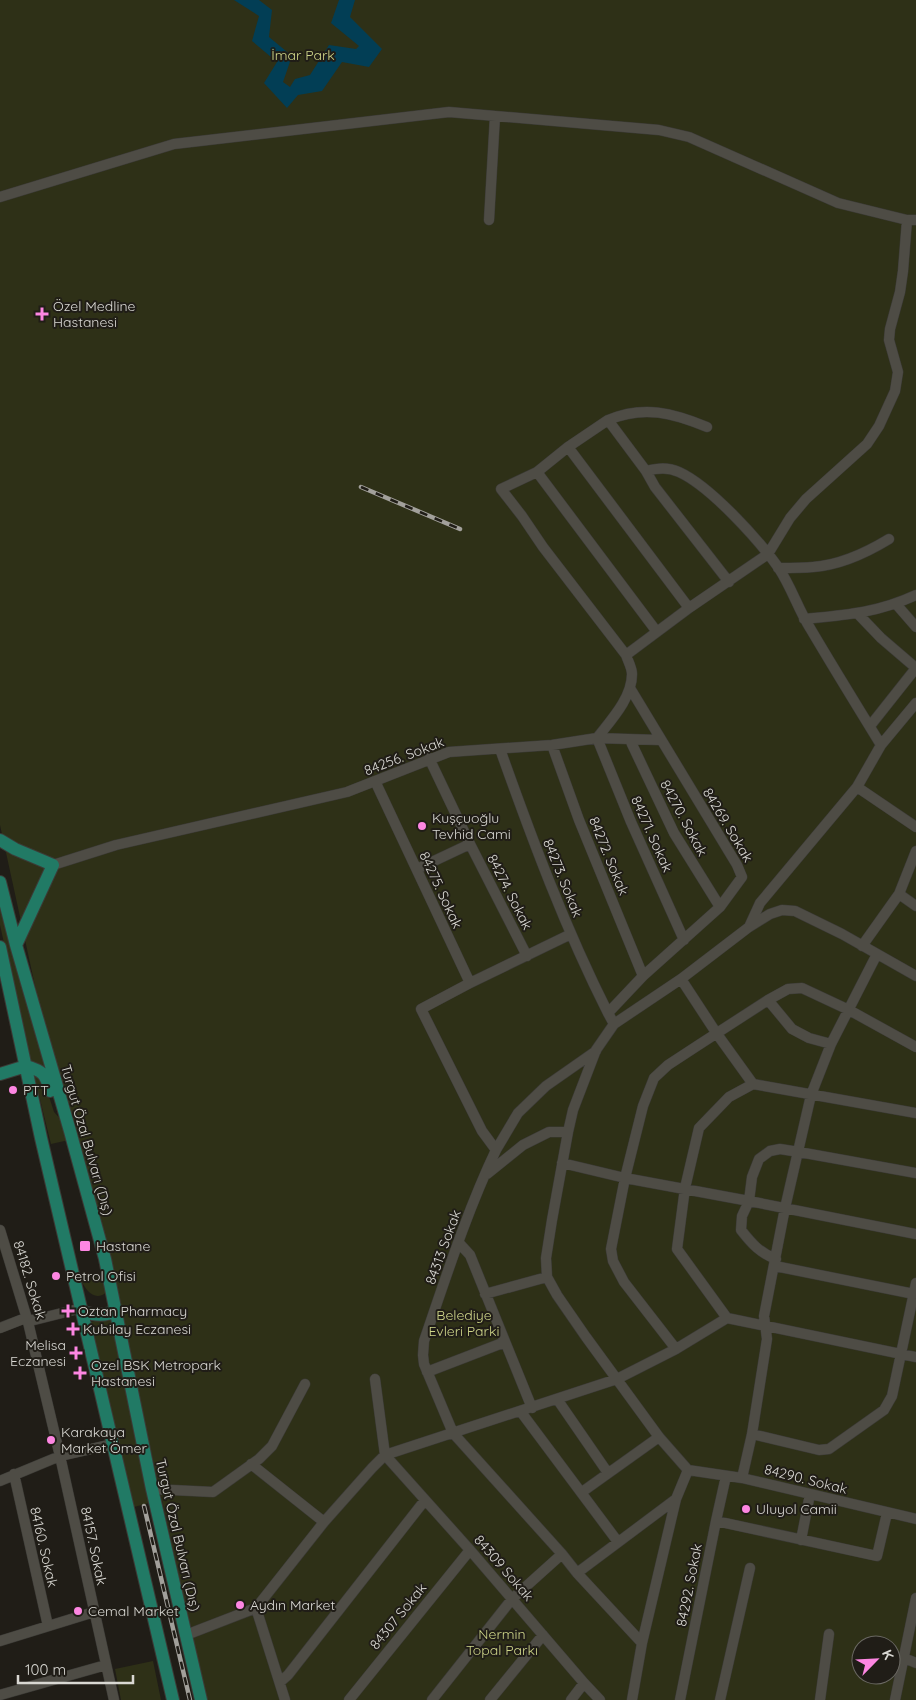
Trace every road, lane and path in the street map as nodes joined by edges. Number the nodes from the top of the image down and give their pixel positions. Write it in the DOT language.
graph roads {
  1 [pos="495,116"];
  2 [pos="0,197"];
  3 [pos="489,220"];
  4 [pos="912,220"];
  5 [pos="608,420"];
  6 [pos="707,427"];
  7 [pos="568,447"];
  8 [pos="646,471"];
  9 [pos="537,472"];
  10 [pos="889,539"];
  11 [pos="768,554"];
  12 [pos="778,568"];
  13 [pos="728,582"];
  14 [pos="916,595"];
  15 [pos="896,604"];
  16 [pos="689,608"];
  17 [pos="858,614"];
  18 [pos="804,619"];
  19 [pos="916,627"];
  20 [pos="657,632"];
  21 [pos="626,655"];
  22 [pos="916,668"];
  23 [pos="630,688"];
  24 [pos="916,703"];
  25 [pos="870,726"];
  26 [pos="597,738"];
  27 [pos="630,740"];
  28 [pos="659,740"];
  29 [pos="552,745"];
  30 [pos="881,745"];
  31 [pos="500,749"];
  32 [pos="429,758"];
  33 [pos="375,781"];
  34 [pos="857,787"];
  35 [pos="916,827"];
  36 [pos="0,840"];
  37 [pos="470,844"];
  38 [pos="916,851"];
  39 [pos="53,865"];
  40 [pos="417,869"];
  41 [pos="0,882"];
  42 [pos="899,894"];
  43 [pos="916,906"];
  44 [pos="720,907"];
  45 [pos="749,927"];
  46 [pos="571,934"];
  47 [pos="684,940"];
  48 [pos="16,945"];
  49 [pos="862,946"];
  50 [pos="0,947"];
  51 [pos="877,954"];
  52 [pos="527,956"];
  53 [pos="643,976"];
  54 [pos="916,976"];
  55 [pos="681,979"];
  56 [pos="470,983"];
  57 [pos="768,1000"];
  58 [pos="849,1010"];
  59 [pos="608,1013"];
  60 [pos="614,1024"];
  61 [pos="717,1034"];
  62 [pos="831,1044"];
  63 [pos="916,1047"];
  64 [pos="596,1050"];
  65 [pos="26,1066"];
  66 [pos="0,1074"];
  67 [pos="753,1084"];
  68 [pos="811,1095"];
  69 [pos="916,1113"];
  70 [pos="70,1131"];
  71 [pos="568,1132"];
  72 [pos="496,1150"];
  73 [pos="799,1152"];
  74 [pos="562,1163"];
  75 [pos="916,1173"];
  76 [pos="484,1176"];
  77 [pos="625,1178"];
  78 [pos="685,1188"];
  79 [pos="749,1200"];
  80 [pos="786,1208"];
  81 [pos="0,1230"];
  82 [pos="916,1234"];
  83 [pos="459,1243"];
  84 [pos="775,1263"];
  85 [pos="548,1277"];
  86 [pos="916,1283"];
  87 [pos="485,1294"];
  88 [pos="914,1294"];
  89 [pos="82,1310"];
  90 [pos="116,1310"];
  91 [pos="727,1318"];
  92 [pos="27,1319"];
  93 [pos="764,1326"];
  94 [pos="0,1328"];
  95 [pos="505,1342"];
  96 [pos="676,1349"];
  97 [pos="902,1354"];
  98 [pos="916,1357"];
  99 [pos="427,1372"];
  100 [pos="375,1379"];
  101 [pos="617,1379"];
  102 [pos="305,1384"];
  103 [pos="557,1400"];
  104 [pos="532,1408"];
  105 [pos="522,1412"];
  106 [pos="453,1433"];
  107 [pos="752,1434"];
  108 [pos="659,1436"];
  109 [pos="113,1444"];
  110 [pos="385,1455"];
  111 [pos="60,1456"];
  112 [pos="251,1464"];
  113 [pos="688,1470"];
  114 [pos="608,1473"];
  115 [pos="14,1474"];
  116 [pos="726,1476"];
  117 [pos="742,1478"];
  118 [pos="0,1480"];
  119 [pos="152,1489"];
  120 [pos="582,1492"];
  121 [pos="810,1494"];
  122 [pos="676,1499"];
  123 [pos="425,1500"];
  124 [pos="887,1513"];
  125 [pos="916,1519"];
  126 [pos="716,1521"];
  127 [pos="324,1522"];
  128 [pos="801,1540"];
  129 [pos="618,1542"];
  130 [pos="470,1550"];
  131 [pos="562,1554"];
  132 [pos="750,1568"];
  133 [pos="577,1573"];
  134 [pos="916,1598"];
  135 [pos="512,1599"];
  136 [pos="256,1608"];
  137 [pos="94,1612"];
  138 [pos="48,1626"];
  139 [pos="829,1634"];
  140 [pos="186,1635"];
  141 [pos="543,1635"];
  142 [pos="0,1641"];
  143 [pos="642,1643"];
  144 [pos="904,1658"];
  145 [pos="916,1663"];
  146 [pos="106,1665"];
  147 [pos="280,1682"];
  148 [pos="584,1683"];
  149 [pos="0,1695"];
  150 [pos="350,1699"];
  151 [pos="114,1700"];
  152 [pos="173,1700"];
  153 [pos="201,1700"];
  154 [pos="285,1700"];
  155 [pos="432,1700"];
  156 [pos="490,1700"];
  157 [pos="571,1700"];
  158 [pos="600,1700"];
  159 [pos="632,1700"];
  160 [pos="680,1700"];
  161 [pos="720,1700"];
  162 [pos="820,1700"];
  163 [pos="895,1700"];
  1 -- 2 [label="street"];
  1 -- 3 [label="street"];
  1 -- 4 [label="street"];
  4 -- 11 [label="street"];
  5 -- 6 [label="street"];
  5 -- 7 [label="street"];
  5 -- 8 [label="street"];
  7 -- 9 [label="street"];
  7 -- 16 [label="street"];
  8 -- 11 [label="street"];
  8 -- 13 [label="street"];
  9 -- 20 [label="street"];
  9 -- 21 [label="street"];
  10 -- 12 [label="street"];
  11 -- 12 [label="street"];
  11 -- 13 [label="street"];
  12 -- 18 [label="street"];
  13 -- 16 [label="street"];
  14 -- 15 [label="street"];
  15 -- 17 [label="street"];
  15 -- 19 [label="street"];
  16 -- 20 [label="street"];
  17 -- 18 [label="street"];
  17 -- 22 [label="street"];
  18 -- 25 [label="street"];
  20 -- 21 [label="street"];
  21 -- 23 [label="street"];
  22 -- 25 [label="street"];
  23 -- 26 [label="street"];
  23 -- 28 [label="street, 84269. Sokak"];
  24 -- 30 [label="street"];
  25 -- 30 [label="street"];
  26 -- 27 [label="street, 84256. Sokak"];
  26 -- 29 [label="street, 84256. Sokak"];
  26 -- 47 [label="street, 84271. Sokak"];
  27 -- 28 [label="street, 84256. Sokak"];
  27 -- 44 [label="street, 84270. Sokak"];
  28 -- 44 [label="street, 84269. Sokak"];
  29 -- 31 [label="street, 84256. Sokak"];
  29 -- 53 [label="street, 84272. Sokak"];
  30 -- 34 [label="street"];
  31 -- 32 [label="street, 84256. Sokak"];
  31 -- 46 [label="street, 84273. Sokak"];
  32 -- 33 [label="street, 84256. Sokak"];
  32 -- 37 [label="street, 84274. Sokak"];
  33 -- 39 [label="street, 84256. Sokak"];
  33 -- 40 [label="street, 84275. Sokak"];
  34 -- 35 [label="street"];
  34 -- 45 [label="street"];
  36 -- 39 [label="main road"];
  37 -- 40 [label="street"];
  37 -- 52 [label="street, 84274. Sokak"];
  38 -- 42 [label="street"];
  39 -- 48 [label="main road"];
  40 -- 56 [label="street, 84275. Sokak"];
  41 -- 48 [label="main road, Turgut Özal Bulvarı (Dış)"];
  42 -- 43 [label="street"];
  42 -- 49 [label="street"];
  44 -- 47 [label="street, 84269. Sokak"];
  45 -- 49 [label="street"];
  45 -- 55 [label="street"];
  46 -- 52 [label="street"];
  46 -- 59 [label="street, 84273. Sokak"];
  47 -- 53 [label="street, 84269. Sokak"];
  48 -- 70 [label="main road, Turgut Özal Bulvarı (Dış)"];
  49 -- 51 [label="street"];
  50 -- 65 [label="main road"];
  51 -- 54 [label="street"];
  51 -- 58 [label="street"];
  52 -- 56 [label="street"];
  53 -- 59 [label="street, 84269. Sokak"];
  55 -- 60 [label="street"];
  55 -- 61 [label="street"];
  56 -- 72 [label="street"];
  57 -- 58 [label="street"];
  57 -- 61 [label="street"];
  57 -- 62 [label="street"];
  58 -- 62 [label="street"];
  58 -- 63 [label="street"];
  59 -- 60 [label="street"];
  60 -- 64 [label="street"];
  61 -- 67 [label="street"];
  61 -- 77 [label="street"];
  62 -- 68 [label="street"];
  64 -- 71 [label="street"];
  64 -- 72 [label="street, 84313 Sokak"];
  65 -- 66 [label="main road"];
  65 -- 70 [label="main road"];
  65 -- 89 [label="main road"];
  67 -- 68 [label="street"];
  67 -- 78 [label="street"];
  68 -- 69 [label="street"];
  68 -- 73 [label="street"];
  70 -- 90 [label="main road, Turgut Özal Bulvarı (Dış)"];
  71 -- 74 [label="street"];
  71 -- 76 [label="street"];
  72 -- 76 [label="street, 84313 Sokak"];
  73 -- 75 [label="street"];
  73 -- 79 [label="street"];
  73 -- 80 [label="street"];
  74 -- 77 [label="street"];
  74 -- 85 [label="street"];
  76 -- 83 [label="street, 84313 Sokak"];
  77 -- 78 [label="street"];
  77 -- 96 [label="street"];
  78 -- 79 [label="street"];
  78 -- 91 [label="street"];
  79 -- 80 [label="street"];
  79 -- 84 [label="street"];
  80 -- 82 [label="street"];
  80 -- 84 [label="street"];
  81 -- 92 [label="street, 84182. Sokak"];
  83 -- 87 [label="street"];
  83 -- 99 [label="street, 84313 Sokak"];
  84 -- 88 [label="street"];
  84 -- 93 [label="street"];
  85 -- 87 [label="street"];
  85 -- 101 [label="street"];
  86 -- 88 [label="street"];
  87 -- 95 [label="street"];
  88 -- 97 [label="street"];
  89 -- 90 [label="main road"];
  89 -- 92 [label="street"];
  89 -- 109 [label="main road"];
  90 -- 119 [label="main road, Turgut Özal Bulvarı (Dış)"];
  91 -- 93 [label="street"];
  91 -- 96 [label="street"];
  92 -- 94 [label="street"];
  92 -- 111 [label="street, 84182. Sokak"];
  93 -- 97 [label="street"];
  93 -- 107 [label="street"];
  95 -- 99 [label="street"];
  95 -- 104 [label="street"];
  96 -- 101 [label="street"];
  97 -- 98 [label="street"];
  97 -- 107 [label="street"];
  99 -- 106 [label="street, 84313 Sokak"];
  100 -- 110 [label="street"];
  101 -- 103 [label="street"];
  101 -- 108 [label="street"];
  102 -- 112 [label="street"];
  103 -- 104 [label="street"];
  103 -- 114 [label="street"];
  104 -- 105 [label="street"];
  105 -- 106 [label="street"];
  105 -- 120 [label="street"];
  106 -- 110 [label="street"];
  106 -- 131 [label="street, 84313 Sokak"];
  107 -- 117 [label="street"];
  108 -- 113 [label="street"];
  108 -- 114 [label="street"];
  109 -- 111 [label="street"];
  109 -- 152 [label="main road"];
  110 -- 123 [label="street, 84309 Sokak"];
  110 -- 127 [label="street"];
  111 -- 115 [label="street"];
  111 -- 137 [label="street, 84157. Sokak"];
  112 -- 119 [label="street"];
  112 -- 127 [label="street"];
  113 -- 116 [label="street, 84290. Sokak"];
  113 -- 122 [label="street"];
  114 -- 120 [label="street"];
  115 -- 118 [label="street"];
  115 -- 138 [label="street, 84160. Sokak"];
  116 -- 117 [label="street, 84290. Sokak"];
  116 -- 126 [label="street, 84292. Sokak"];
  117 -- 121 [label="street, 84290. Sokak"];
  119 -- 140 [label="main road, Turgut Özal Bulvarı (Dış)"];
  120 -- 129 [label="street"];
  121 -- 124 [label="street, 84290. Sokak"];
  121 -- 128 [label="street"];
  122 -- 129 [label="street"];
  122 -- 143 [label="street"];
  123 -- 130 [label="street, 84309 Sokak"];
  123 -- 147 [label="street"];
  124 -- 125 [label="street, 84290. Sokak"];
  124 -- 128 [label="street"];
  126 -- 128 [label="street"];
  126 -- 160 [label="street, 84292. Sokak"];
  127 -- 136 [label="street"];
  129 -- 133 [label="street"];
  130 -- 135 [label="street, 84309 Sokak"];
  130 -- 150 [label="street, 84307 Sokak"];
  131 -- 133 [label="street, 84313 Sokak"];
  131 -- 135 [label="street"];
  132 -- 161 [label="street"];
  133 -- 143 [label="street, 84313 Sokak"];
  134 -- 144 [label="street"];
  135 -- 141 [label="street, 84309 Sokak"];
  135 -- 155 [label="street"];
  136 -- 140 [label="street"];
  136 -- 147 [label="street"];
  137 -- 138 [label="street"];
  137 -- 146 [label="street, 84157. Sokak"];
  138 -- 142 [label="street"];
  139 -- 162 [label="street"];
  140 -- 153 [label="main road, Turgut Özal Bulvarı (Dış)"];
  141 -- 148 [label="street, 84309 Sokak"];
  141 -- 156 [label="street"];
  143 -- 159 [label="street"];
  144 -- 145 [label="street"];
  144 -- 163 [label="street"];
  146 -- 149 [label="street"];
  146 -- 151 [label="street, 84157. Sokak"];
  147 -- 154 [label="street"];
  148 -- 157 [label="street"];
  148 -- 158 [label="street, 84309 Sokak"];
}
